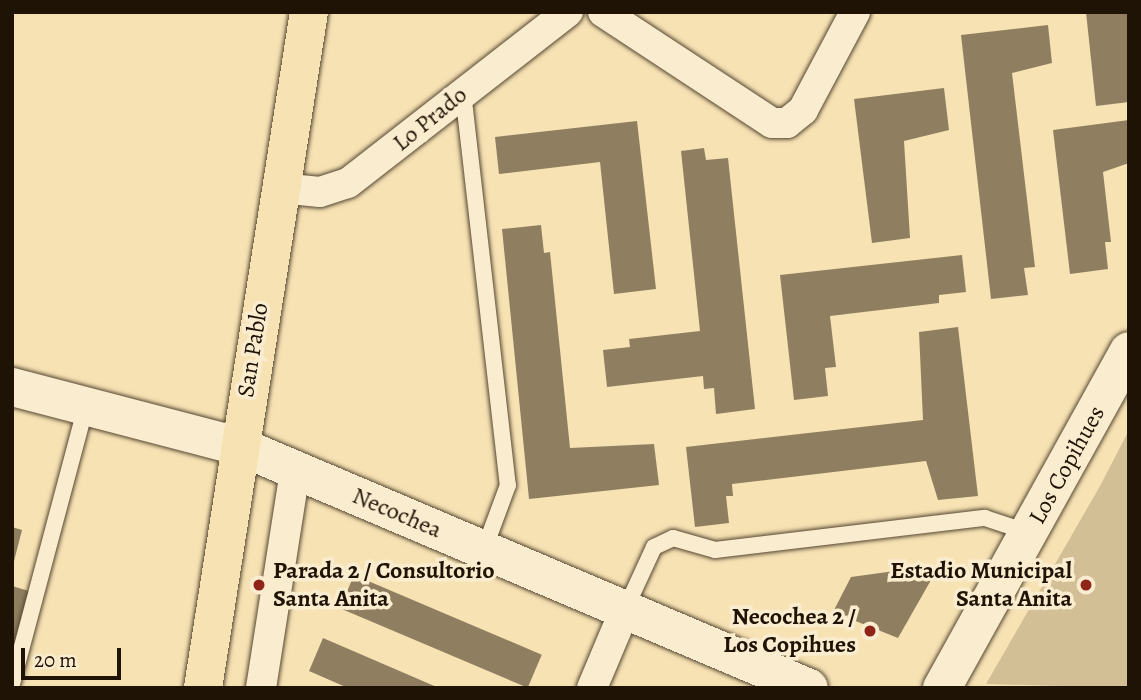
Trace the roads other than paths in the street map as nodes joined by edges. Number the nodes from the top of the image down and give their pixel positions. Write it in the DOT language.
graph roads {
  1 [pos="309,12"];
  2 [pos="568,12"];
  3 [pos="603,12"];
  4 [pos="855,12"];
  5 [pos="463,92"];
  6 [pos="280,188"];
  7 [pos="1129,352"];
  8 [pos="12,387"];
  9 [pos="86,406"];
  10 [pos="239,446"];
  11 [pos="295,470"];
  12 [pos="1030,533"];
  13 [pos="484,550"];
  14 [pos="625,610"];
  15 [pos="12,684"];
  16 [pos="203,688"];
  17 [pos="261,688"];
  18 [pos="592,688"];
  19 [pos="809,688"];
  20 [pos="942,688"];
  1 -- 6 [label="main road, San Pablo"];
  2 -- 5 [label="street, Lo Prado"];
  3 -- 4 [label="street"];
  5 -- 6 [label="street, Lo Prado"];
  5 -- 13 [label="lane"];
  6 -- 10 [label="main road, San Pablo"];
  7 -- 12 [label="street, Los Copihues"];
  8 -- 9 [label="street, Necochea"];
  9 -- 10 [label="street, Necochea"];
  9 -- 15 [label="lane"];
  10 -- 11 [label="street, Necochea"];
  10 -- 16 [label="main road, San Pablo"];
  11 -- 13 [label="street, Necochea"];
  11 -- 17 [label="street"];
  12 -- 14 [label="lane"];
  12 -- 20 [label="street, Los Copihues"];
  13 -- 14 [label="street, Necochea"];
  14 -- 18 [label="street"];
  14 -- 19 [label="street, Necochea"];
}
